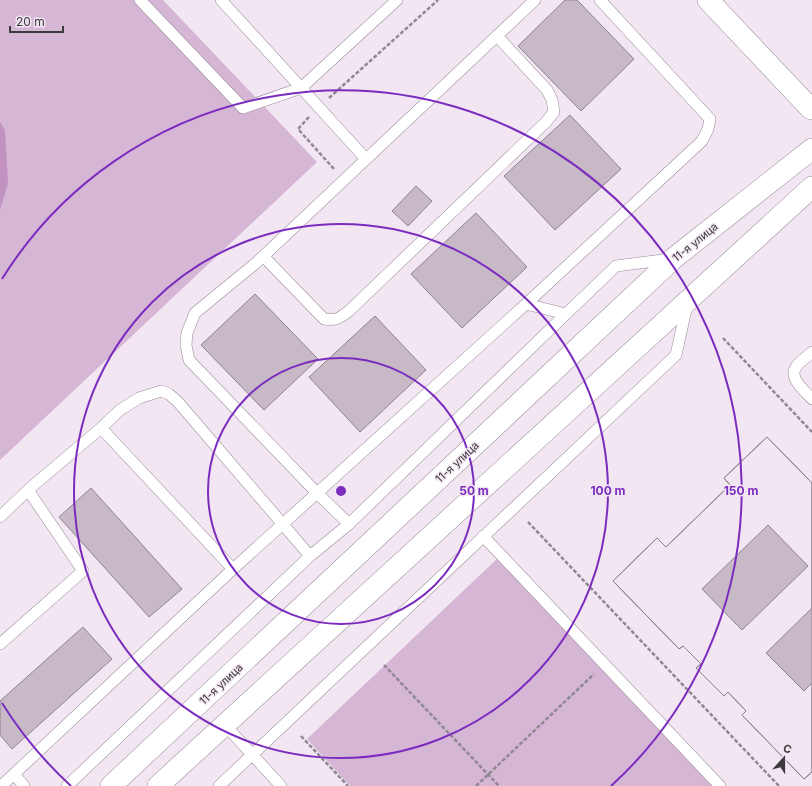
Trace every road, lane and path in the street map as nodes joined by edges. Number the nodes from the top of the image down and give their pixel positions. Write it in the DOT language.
graph roads {
  1 [pos="140,0"];
  2 [pos="221,0"];
  3 [pos="397,0"];
  4 [pos="438,0"];
  5 [pos="535,0"];
  6 [pos="600,0"];
  7 [pos="708,0"];
  8 [pos="497,36"];
  9 [pos="301,88"];
  10 [pos="319,107"];
  11 [pos="811,111"];
  12 [pos="812,149"];
  13 [pos="366,159"];
  14 [pos="344,180"];
  15 [pos="812,187"];
  16 [pos="262,256"];
  17 [pos="674,258"];
  18 [pos="689,300"];
  19 [pos="526,304"];
  20 [pos="566,314"];
  21 [pos="723,338"];
  22 [pos="812,352"];
  23 [pos="812,399"];
  24 [pos="102,428"];
  25 [pos="812,432"];
  26 [pos="28,490"];
  27 [pos="317,493"];
  28 [pos="0,517"];
  29 [pos="528,522"];
  30 [pos="283,524"];
  31 [pos="349,524"];
  32 [pos="483,536"];
  33 [pos="310,556"];
  34 [pos="233,569"];
  35 [pos="0,644"];
  36 [pos="604,664"];
  37 [pos="384,665"];
  38 [pos="225,725"];
  39 [pos="301,736"];
  40 [pos="253,754"];
  41 [pos="14,774"];
  42 [pos="488,775"];
  43 [pos="1,786"];
  44 [pos="24,786"];
  45 [pos="67,786"];
  46 [pos="112,786"];
  47 [pos="158,786"];
  48 [pos="219,786"];
  49 [pos="281,786"];
  50 [pos="348,786"];
  51 [pos="476,786"];
  52 [pos="499,786"];
  53 [pos="720,786"];
  54 [pos="779,786"];
  1 -- 9 [label="lane"];
  2 -- 9 [label="lane"];
  3 -- 9 [label="lane"];
  4 -- 10 [label="path"];
  5 -- 8 [label="lane"];
  6 -- 19 [label="lane"];
  7 -- 11 [label="street"];
  8 -- 13 [label="lane"];
  8 -- 16 [label="lane"];
  9 -- 10 [label="lane"];
  10 -- 13 [label="lane"];
  10 -- 14 [label="path"];
  12 -- 17 [label="street, 11-я улица"];
  13 -- 14 [label="lane"];
  14 -- 16 [label="lane"];
  15 -- 18 [label="street"];
  16 -- 27 [label="lane"];
  17 -- 20 [label="lane"];
  17 -- 46 [label="street, 11-я улица"];
  18 -- 32 [label="lane"];
  18 -- 38 [label="street"];
  19 -- 20 [label="lane"];
  19 -- 27 [label="lane"];
  20 -- 31 [label="lane"];
  21 -- 25 [label="path"];
  22 -- 23 [label="lane"];
  24 -- 26 [label="lane"];
  24 -- 30 [label="lane"];
  24 -- 34 [label="lane"];
  26 -- 28 [label="lane"];
  26 -- 35 [label="lane"];
  27 -- 30 [label="lane"];
  27 -- 31 [label="lane"];
  29 -- 54 [label="path"];
  30 -- 33 [label="lane"];
  30 -- 34 [label="lane"];
  31 -- 33 [label="lane"];
  32 -- 36 [label="lane"];
  32 -- 40 [label="lane"];
  33 -- 45 [label="lane"];
  34 -- 41 [label="lane"];
  36 -- 42 [label="path"];
  36 -- 53 [label="lane"];
  37 -- 42 [label="path"];
  38 -- 40 [label="lane"];
  38 -- 47 [label="street"];
  39 -- 50 [label="path"];
  40 -- 48 [label="lane"];
  40 -- 49 [label="lane"];
  41 -- 43 [label="lane"];
  41 -- 44 [label="lane"];
  42 -- 51 [label="path"];
  42 -- 52 [label="path"];
}
